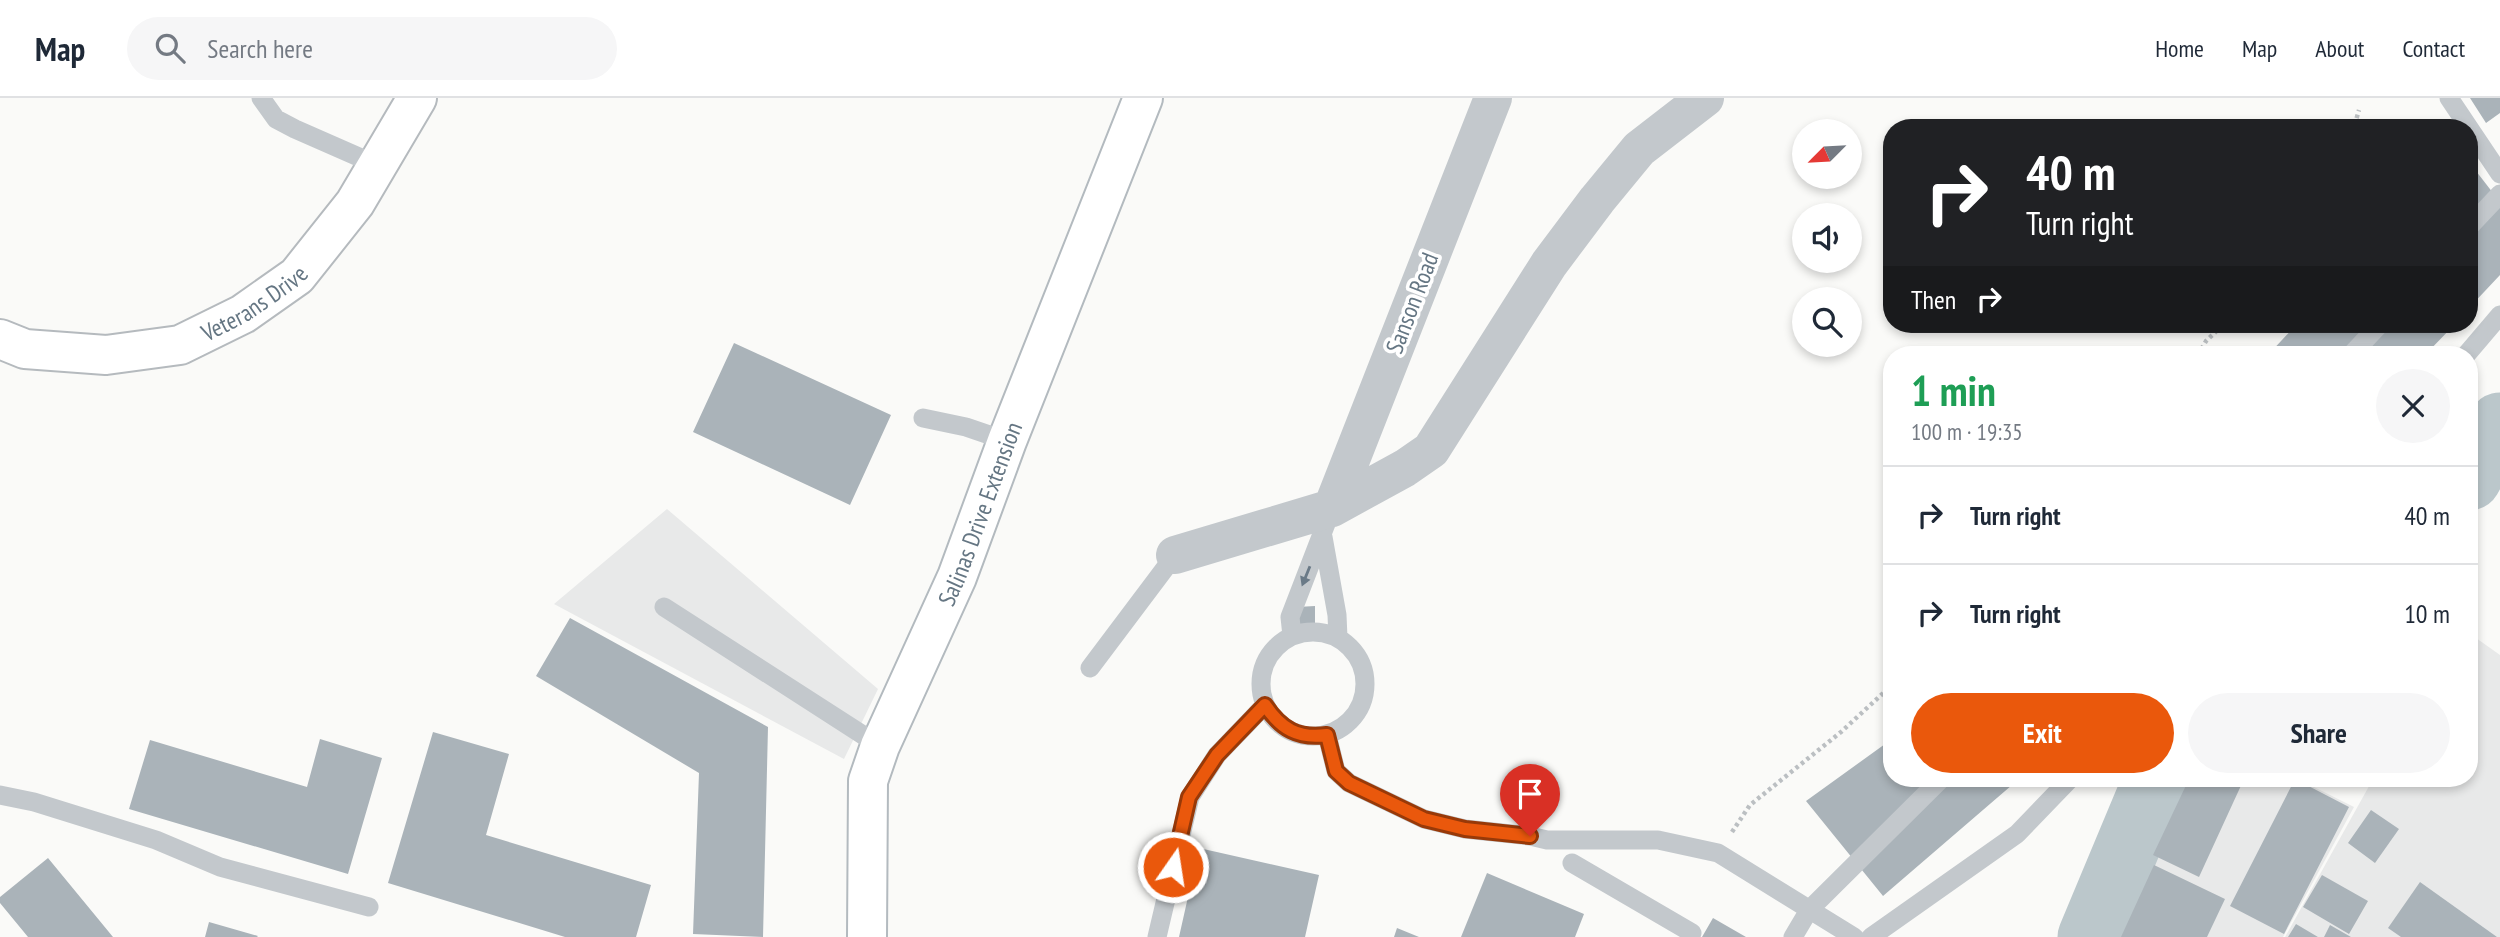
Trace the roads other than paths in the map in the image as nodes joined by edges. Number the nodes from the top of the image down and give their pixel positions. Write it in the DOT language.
graph roads {
  1 [pos="261,98"];
  2 [pos="416,98"];
  3 [pos="1143,98"];
  4 [pos="1493,98"];
  5 [pos="1705,98"];
  6 [pos="2449,98"];
  7 [pos="2463,119"];
  8 [pos="2478,141"];
  9 [pos="377,165"];
  10 [pos="2500,174"];
  11 [pos="2500,194"];
  12 [pos="2478,217"];
  13 [pos="2500,315"];
  14 [pos="2372,333"];
  15 [pos="0,340"];
  16 [pos="2359,346"];
  17 [pos="2474,346"];
  18 [pos="923,418"];
  19 [pos="1007,441"];
  20 [pos="1327,522"];
  21 [pos="1175,555"];
  22 [pos="664,607"];
  23 [pos="1292,636"];
  24 [pos="1338,638"];
  25 [pos="1090,668"];
  26 [pos="1265,705"];
  27 [pos="1327,735"];
  28 [pos="880,747"];
  29 [pos="1933,787"];
  30 [pos="2062,787"];
  31 [pos="0,795"];
  32 [pos="1547,840"];
  33 [pos="369,907"];
  34 [pos="1809,910"];
  35 [pos="1692,933"];
  36 [pos="867,937"];
  37 [pos="1157,937"];
  38 [pos="1793,937"];
  39 [pos="1854,937"];
  40 [pos="1871,937"];
  1 -- 9 [label="lane"];
  2 -- 9 [label="street, Veterans Drive"];
  3 -- 19 [label="street, Salinas Drive Extension"];
  4 -- 20 [label="street, Sanson Road"];
  5 -- 20 [label="street"];
  6 -- 7 [label="lane"];
  8 -- 10 [label="lane"];
  9 -- 15 [label="street, Veterans Drive"];
  11 -- 12 [label="lane"];
  13 -- 17 [label="lane"];
  14 -- 16 [label="lane"];
  18 -- 19 [label="lane"];
  19 -- 28 [label="street, Salinas Drive Extension"];
  20 -- 21 [label="street"];
  20 -- 23 [label="lane, one-way"];
  20 -- 24 [label="lane"];
  21 -- 25 [label="lane"];
  22 -- 28 [label="lane"];
  23 -- 24 [label="lane"];
  23 -- 26 [label="lane"];
  24 -- 27 [label="lane"];
  26 -- 27 [label="lane"];
  26 -- 37 [label="lane"];
  27 -- 32 [label="lane"];
  28 -- 36 [label="street, Salinas Drive Extension"];
  29 -- 34 [label="lane"];
  30 -- 40 [label="lane"];
  31 -- 33 [label="lane"];
  32 -- 34 [label="lane"];
  32 -- 35 [label="lane, bridge"];
  34 -- 38 [label="lane"];
  34 -- 39 [label="lane"];
}
